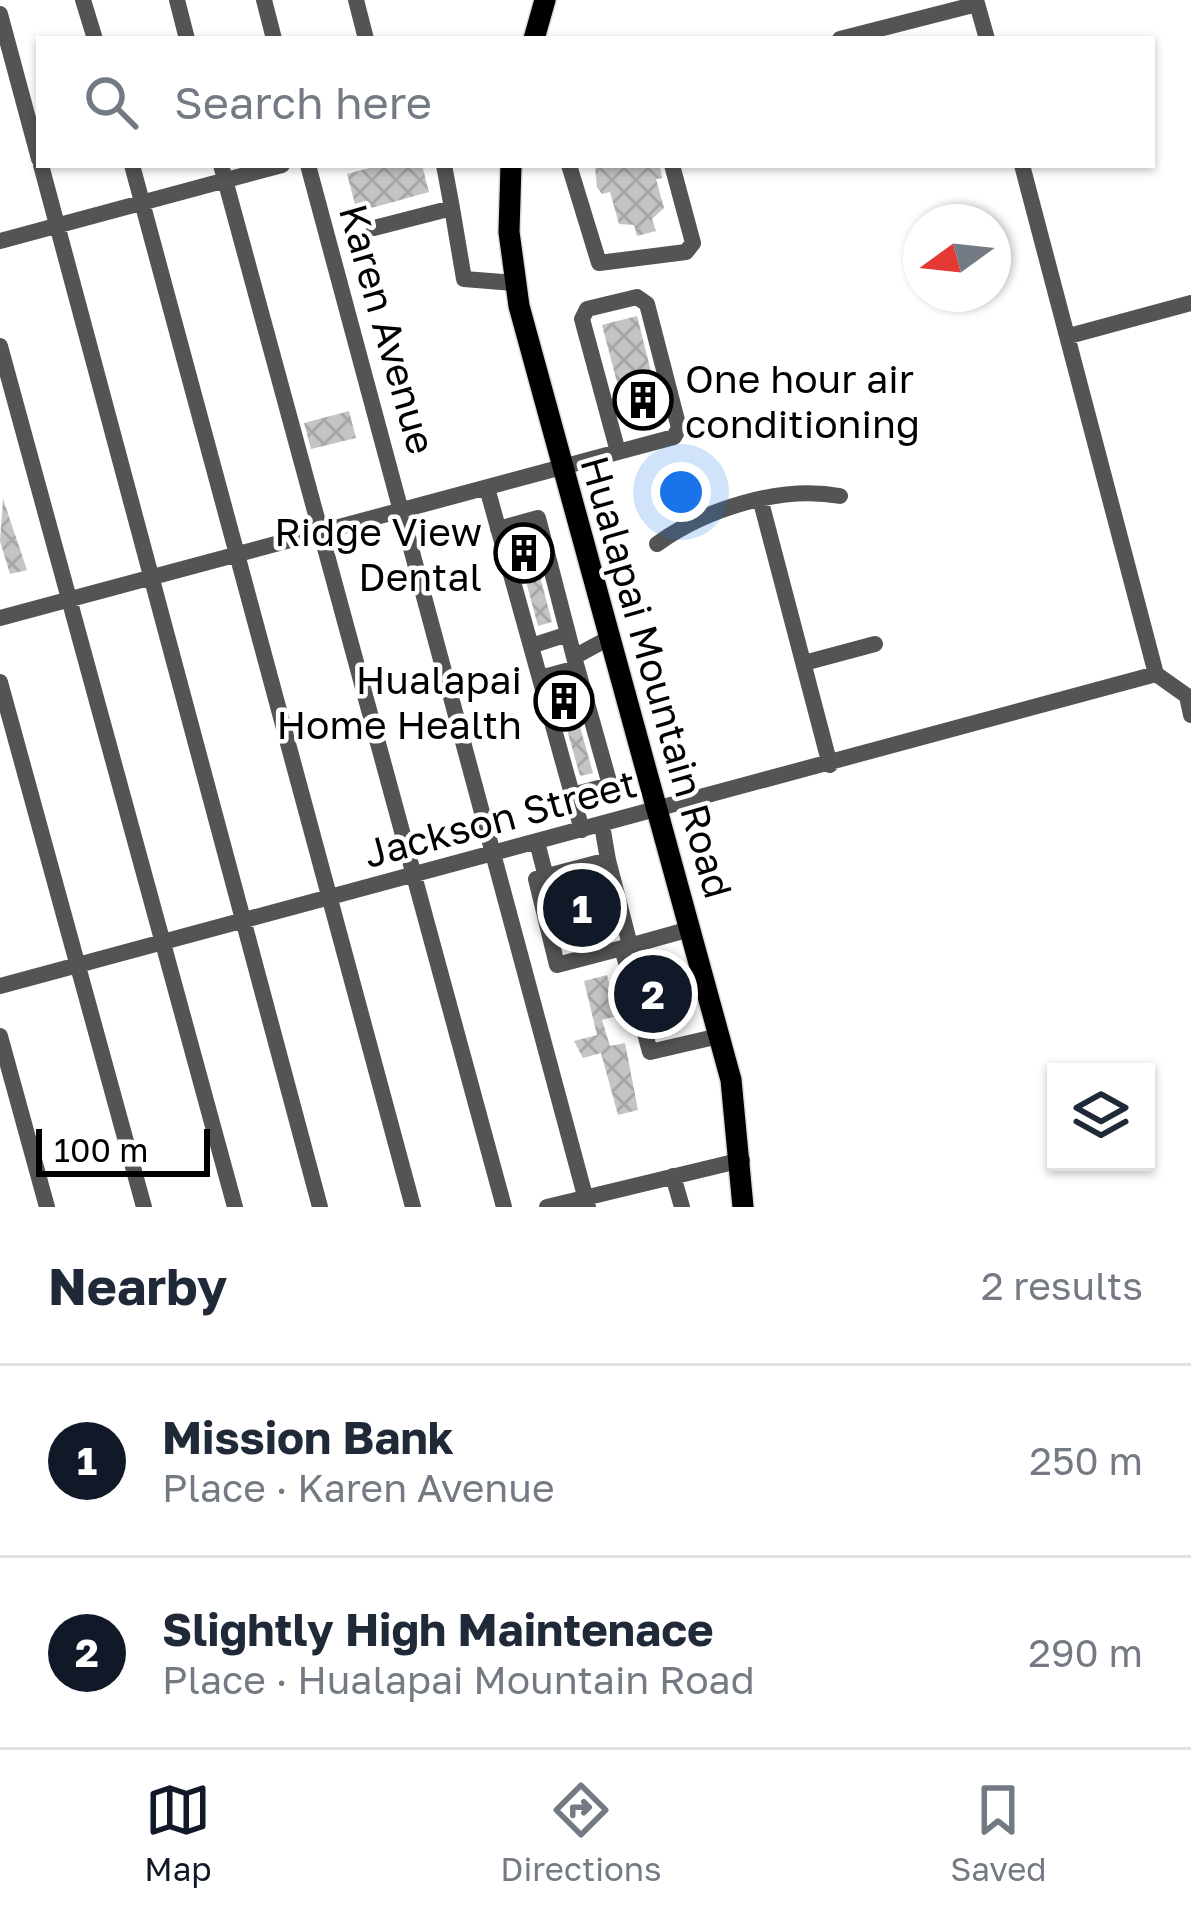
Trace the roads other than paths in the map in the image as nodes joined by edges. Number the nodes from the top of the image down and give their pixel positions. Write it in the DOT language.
graph roads {
  1 [pos="83,0"];
  2 [pos="177,0"];
  3 [pos="264,0"];
  4 [pos="356,0"];
  5 [pos="545,0"];
  6 [pos="976,2"];
  7 [pos="0,14"];
  8 [pos="94,36"];
  9 [pos="186,36"];
  10 [pos="273,36"];
  11 [pos="365,36"];
  12 [pos="535,36"];
  13 [pos="851,36"];
  14 [pos="986,36"];
  15 [pos="36,147"];
  16 [pos="42,168"];
  17 [pos="133,168"];
  18 [pos="256,168"];
  19 [pos="309,168"];
  20 [pos="445,168"];
  21 [pos="511,168"];
  22 [pos="570,168"];
  23 [pos="673,168"];
  24 [pos="1023,168"];
  25 [pos="223,172"];
  26 [pos="142,201"];
  27 [pos="452,208"];
  28 [pos="56,224"];
  29 [pos="374,228"];
  30 [pos="0,241"];
  31 [pos="515,283"];
  32 [pos="1191,303"];
  33 [pos="1069,336"];
  34 [pos="0,346"];
  35 [pos="618,452"];
  36 [pos="562,468"];
  37 [pos="487,488"];
  38 [pos="840,496"];
  39 [pos="761,502"];
  40 [pos="405,512"];
  41 [pos="499,529"];
  42 [pos="320,533"];
  43 [pos="657,544"];
  44 [pos="234,556"];
  45 [pos="151,577"];
  46 [pos="68,597"];
  47 [pos="0,618"];
  48 [pos="568,634"];
  49 [pos="609,638"];
  50 [pos="875,644"];
  51 [pos="531,646"];
  52 [pos="576,662"];
  53 [pos="804,663"];
  54 [pos="1156,674"];
  55 [pos="540,678"];
  56 [pos="0,682"];
  57 [pos="1191,715"];
  58 [pos="830,765"];
  59 [pos="572,794"];
  60 [pos="658,810"];
  61 [pos="602,825"];
  62 [pos="581,830"];
  63 [pos="537,842"];
  64 [pos="496,853"];
  65 [pos="608,860"];
  66 [pos="414,875"];
  67 [pos="546,877"];
  68 [pos="328,898"];
  69 [pos="242,921"];
  70 [pos="690,929"];
  71 [pos="163,942"];
  72 [pos="626,946"];
  73 [pos="76,965"];
  74 [pos="0,986"];
  75 [pos="0,1036"];
  76 [pos="719,1036"];
  77 [pos="742,1160"];
  78 [pos="673,1176"];
  79 [pos="587,1202"];
  80 [pos="47,1207"];
  81 [pos="144,1207"];
  82 [pos="235,1207"];
  83 [pos="320,1207"];
  84 [pos="413,1207"];
  85 [pos="504,1207"];
  86 [pos="547,1207"];
  87 [pos="682,1207"];
  88 [pos="742,1207"];
  1 -- 8 [label="street"];
  2 -- 9 [label="street"];
  3 -- 10 [label="street"];
  4 -- 11 [label="street"];
  5 -- 12 [label="main road"];
  6 -- 13 [label="street"];
  6 -- 14 [label="street"];
  7 -- 15 [label="street"];
  16 -- 28 [label="street"];
  17 -- 26 [label="street"];
  18 -- 25 [label="street"];
  19 -- 40 [label="street, Karen Avenue"];
  20 -- 27 [label="street"];
  21 -- 31 [label="main road, Hualapai Mountain Road"];
  22 -- 23 [label="street"];
  24 -- 33 [label="street"];
  25 -- 26 [label="street"];
  25 -- 42 [label="street"];
  26 -- 28 [label="street"];
  26 -- 44 [label="street"];
  27 -- 29 [label="street"];
  27 -- 31 [label="street"];
  28 -- 30 [label="street"];
  28 -- 45 [label="street"];
  31 -- 36 [label="main road, Hualapai Mountain Road"];
  32 -- 33 [label="street"];
  33 -- 54 [label="street"];
  34 -- 46 [label="street"];
  35 -- 35 [label="street"];
  35 -- 36 [label="street"];
  36 -- 37 [label="street"];
  36 -- 49 [label="main road, Hualapai Mountain Road"];
  37 -- 40 [label="street"];
  37 -- 41 [label="street"];
  38 -- 39 [label="street"];
  39 -- 43 [label="street"];
  39 -- 53 [label="street"];
  40 -- 42 [label="street"];
  40 -- 64 [label="street, Karen Avenue"];
  41 -- 48 [label="street"];
  41 -- 51 [label="street"];
  42 -- 44 [label="street"];
  42 -- 66 [label="street"];
  44 -- 45 [label="street"];
  44 -- 68 [label="street"];
  45 -- 46 [label="street"];
  45 -- 69 [label="street"];
  46 -- 47 [label="street"];
  46 -- 71 [label="street"];
  48 -- 51 [label="street"];
  48 -- 52 [label="street"];
  49 -- 52 [label="street"];
  49 -- 60 [label="main road, Hualapai Mountain Road"];
  50 -- 53 [label="street"];
  51 -- 55 [label="street"];
  52 -- 55 [label="street"];
  52 -- 59 [label="street"];
  53 -- 58 [label="street"];
  54 -- 57 [label="street"];
  54 -- 58 [label="street, Jackson Street"];
  55 -- 59 [label="street"];
  56 -- 73 [label="street"];
  58 -- 60 [label="street, Jackson Street"];
  59 -- 62 [label="street"];
  60 -- 61 [label="street, Jackson Street"];
  60 -- 70 [label="main road, Hualapai Mountain Road"];
  61 -- 62 [label="street, Jackson Street"];
  61 -- 65 [label="street"];
  62 -- 63 [label="street, Jackson Street"];
  63 -- 64 [label="street, Jackson Street"];
  63 -- 67 [label="street"];
  64 -- 66 [label="street, Jackson Street"];
  64 -- 79 [label="street, Karen Avenue"];
  65 -- 67 [label="street"];
  65 -- 72 [label="street"];
  66 -- 68 [label="street, Jackson Street"];
  66 -- 85 [label="street"];
  67 -- 72 [label="street"];
  68 -- 69 [label="street, Jackson Street"];
  68 -- 84 [label="street"];
  69 -- 71 [label="street, Jackson Street"];
  69 -- 83 [label="street"];
  70 -- 72 [label="street"];
  70 -- 76 [label="main road, Hualapai Mountain Road"];
  71 -- 73 [label="street, Jackson Street"];
  71 -- 82 [label="street"];
  72 -- 76 [label="street"];
  73 -- 74 [label="street, Jackson Street"];
  73 -- 81 [label="street"];
  75 -- 80 [label="street"];
  76 -- 77 [label="main road, Hualapai Mountain Road"];
  77 -- 78 [label="street"];
  77 -- 88 [label="main road, Hualapai Mountain Road"];
  78 -- 79 [label="street"];
  78 -- 87 [label="street"];
  79 -- 86 [label="street"];
}
